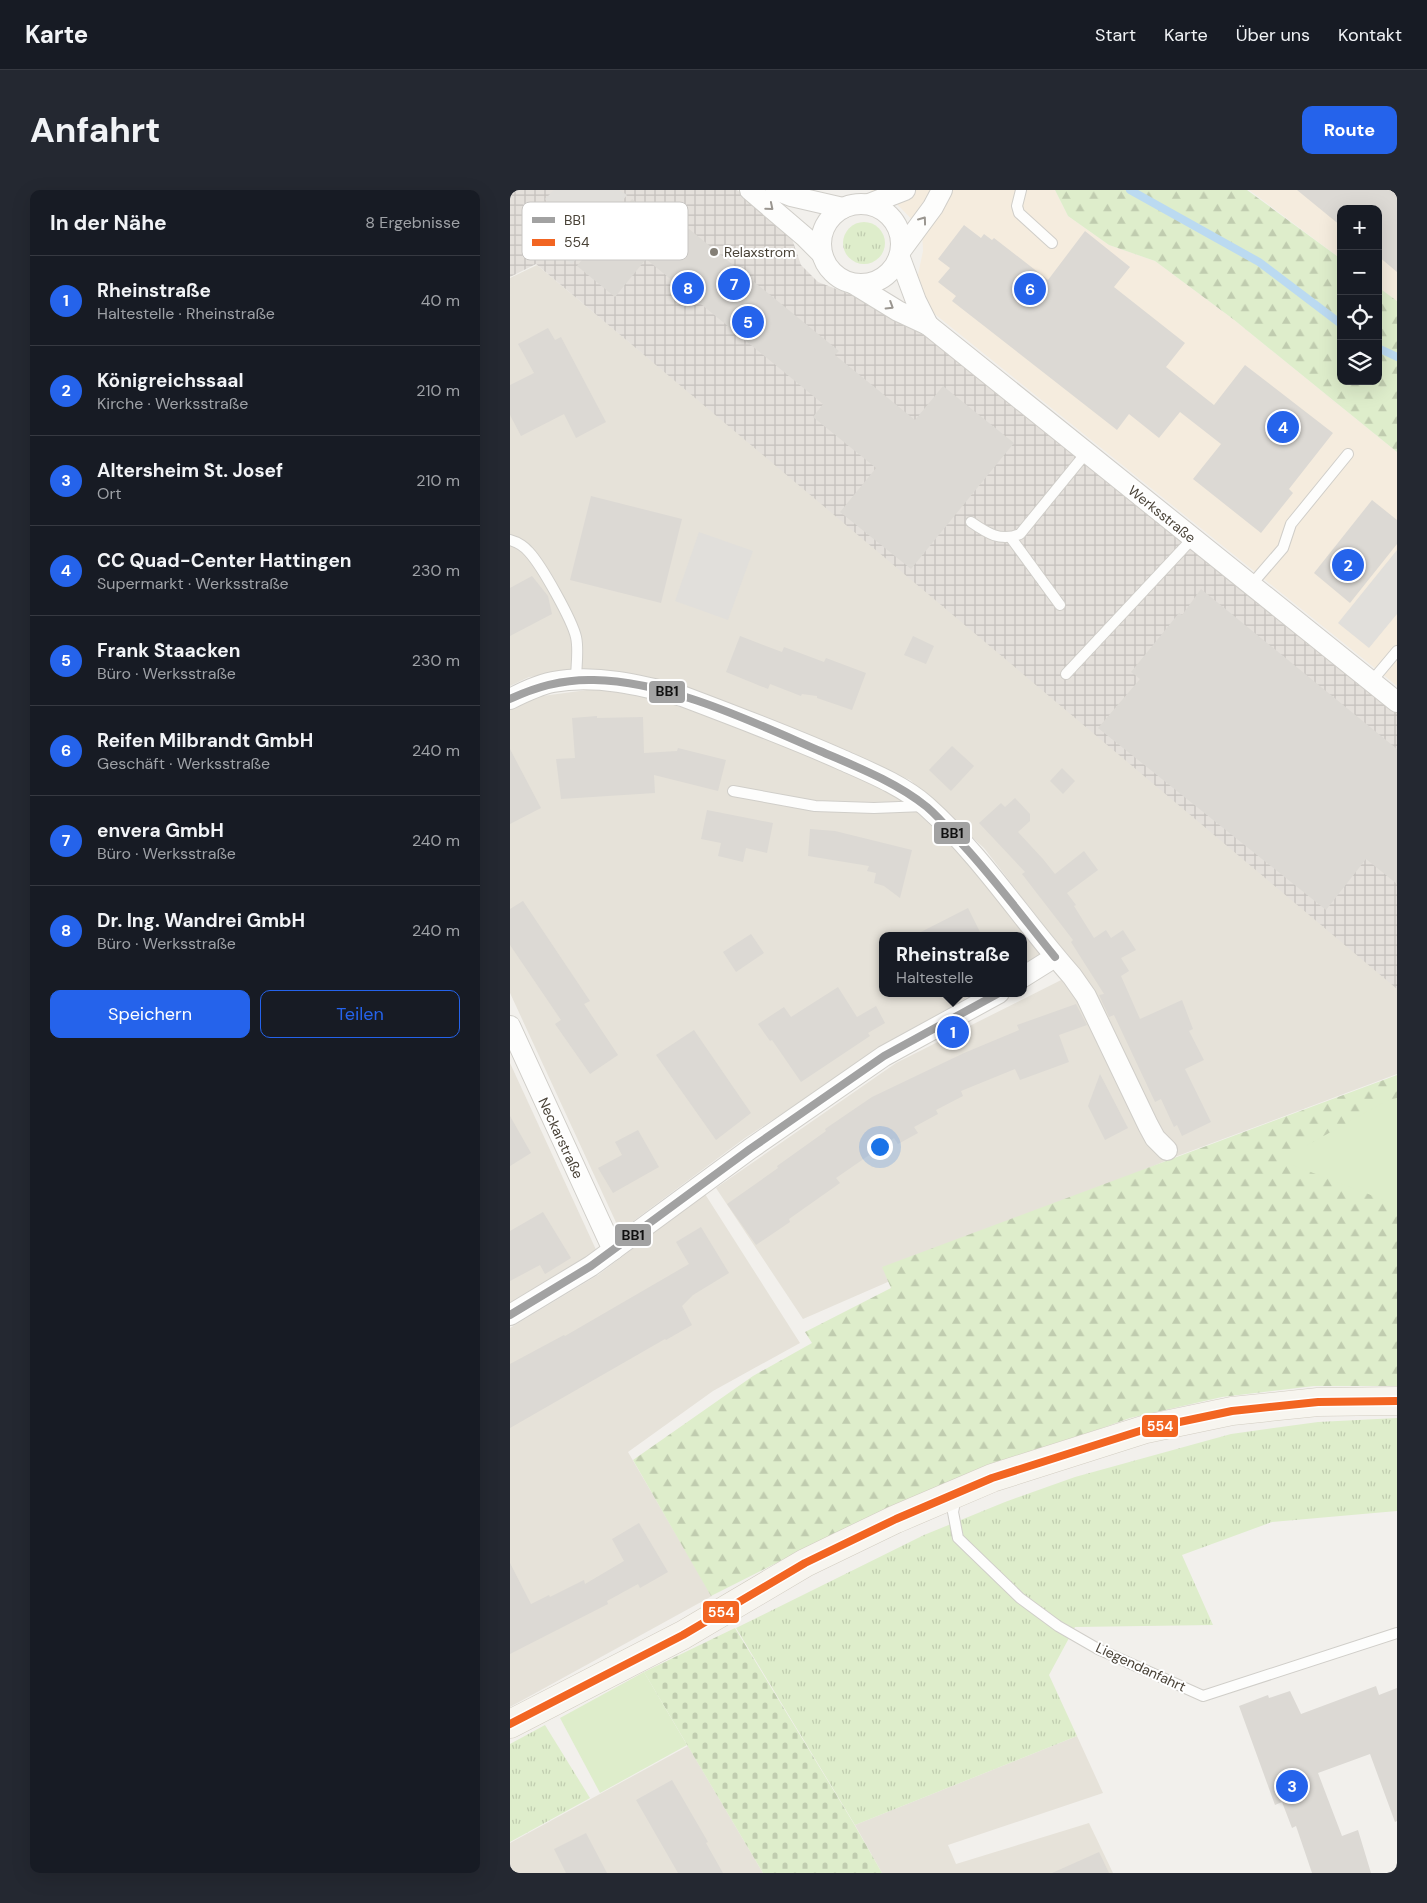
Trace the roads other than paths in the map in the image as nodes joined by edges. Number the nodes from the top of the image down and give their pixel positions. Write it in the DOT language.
graph roads {
  1 [pos="750,190"];
  2 [pos="776,190"];
  3 [pos="905,190"];
  4 [pos="942,190"];
  5 [pos="1021,190"];
  6 [pos="869,204"];
  7 [pos="843,208"];
  8 [pos="1052,243"];
  9 [pos="822,254"];
  10 [pos="901,254"];
  11 [pos="854,284"];
  12 [pos="928,325"];
  13 [pos="1086,453"];
  14 [pos="1348,454"];
  15 [pos="971,522"];
  16 [pos="1010,538"];
  17 [pos="1193,538"];
  18 [pos="510,540"];
  19 [pos="1251,585"];
  20 [pos="1060,605"];
  21 [pos="1397,651"];
  22 [pos="1066,674"];
  23 [pos="576,680"];
  24 [pos="1371,682"];
  25 [pos="510,698"];
  26 [pos="1397,702"];
  27 [pos="733,791"];
  28 [pos="926,806"];
  29 [pos="1055,957"];
  30 [pos="1027,974"];
  31 [pos="992,997"];
  32 [pos="510,1026"];
  33 [pos="1167,1150"];
  34 [pos="613,1250"];
  35 [pos="510,1315"];
  36 [pos="1397,1401"];
  37 [pos="957,1493"];
  38 [pos="1397,1633"];
  39 [pos="510,1724"];
  1 -- 9 [label="street, Werksstraße, one-way"];
  2 -- 7 [label="street"];
  3 -- 6 [label="street"];
  10 -- 4 [label="street, one-way"];
  5 -- 8 [label="lane"];
  6 -- 7 [label="street"];
  6 -- 10 [label="street, Werksstraße"];
  7 -- 9 [label="street"];
  9 -- 11 [label="street, Werksstraße"];
  10 -- 11 [label="street"];
  10 -- 12 [label="street, Werksstraße"];
  11 -- 12 [label="street, Werksstraße, one-way"];
  12 -- 13 [label="street, Werksstraße"];
  13 -- 16 [label="lane"];
  13 -- 17 [label="street, Werksstraße"];
  14 -- 19 [label="lane"];
  15 -- 16 [label="lane"];
  16 -- 20 [label="lane"];
  17 -- 19 [label="street, Werksstraße"];
  17 -- 22 [label="lane"];
  18 -- 23 [label="lane"];
  19 -- 24 [label="street, Werksstraße"];
  21 -- 24 [label="lane"];
  23 -- 25 [label="street"];
  23 -- 28 [label="street"];
  24 -- 26 [label="street, Werksstraße"];
  27 -- 28 [label="lane"];
  28 -- 29 [label="street"];
  29 -- 30 [label="street"];
  29 -- 33 [label="street"];
  31 -- 34 [label="street"];
  32 -- 34 [label="street, Neckarstraße"];
  34 -- 35 [label="street"];
  36 -- 37 [label="main road"];
  37 -- 38 [label="lane, Liegendanfahrt"];
  37 -- 39 [label="main road"];
}
